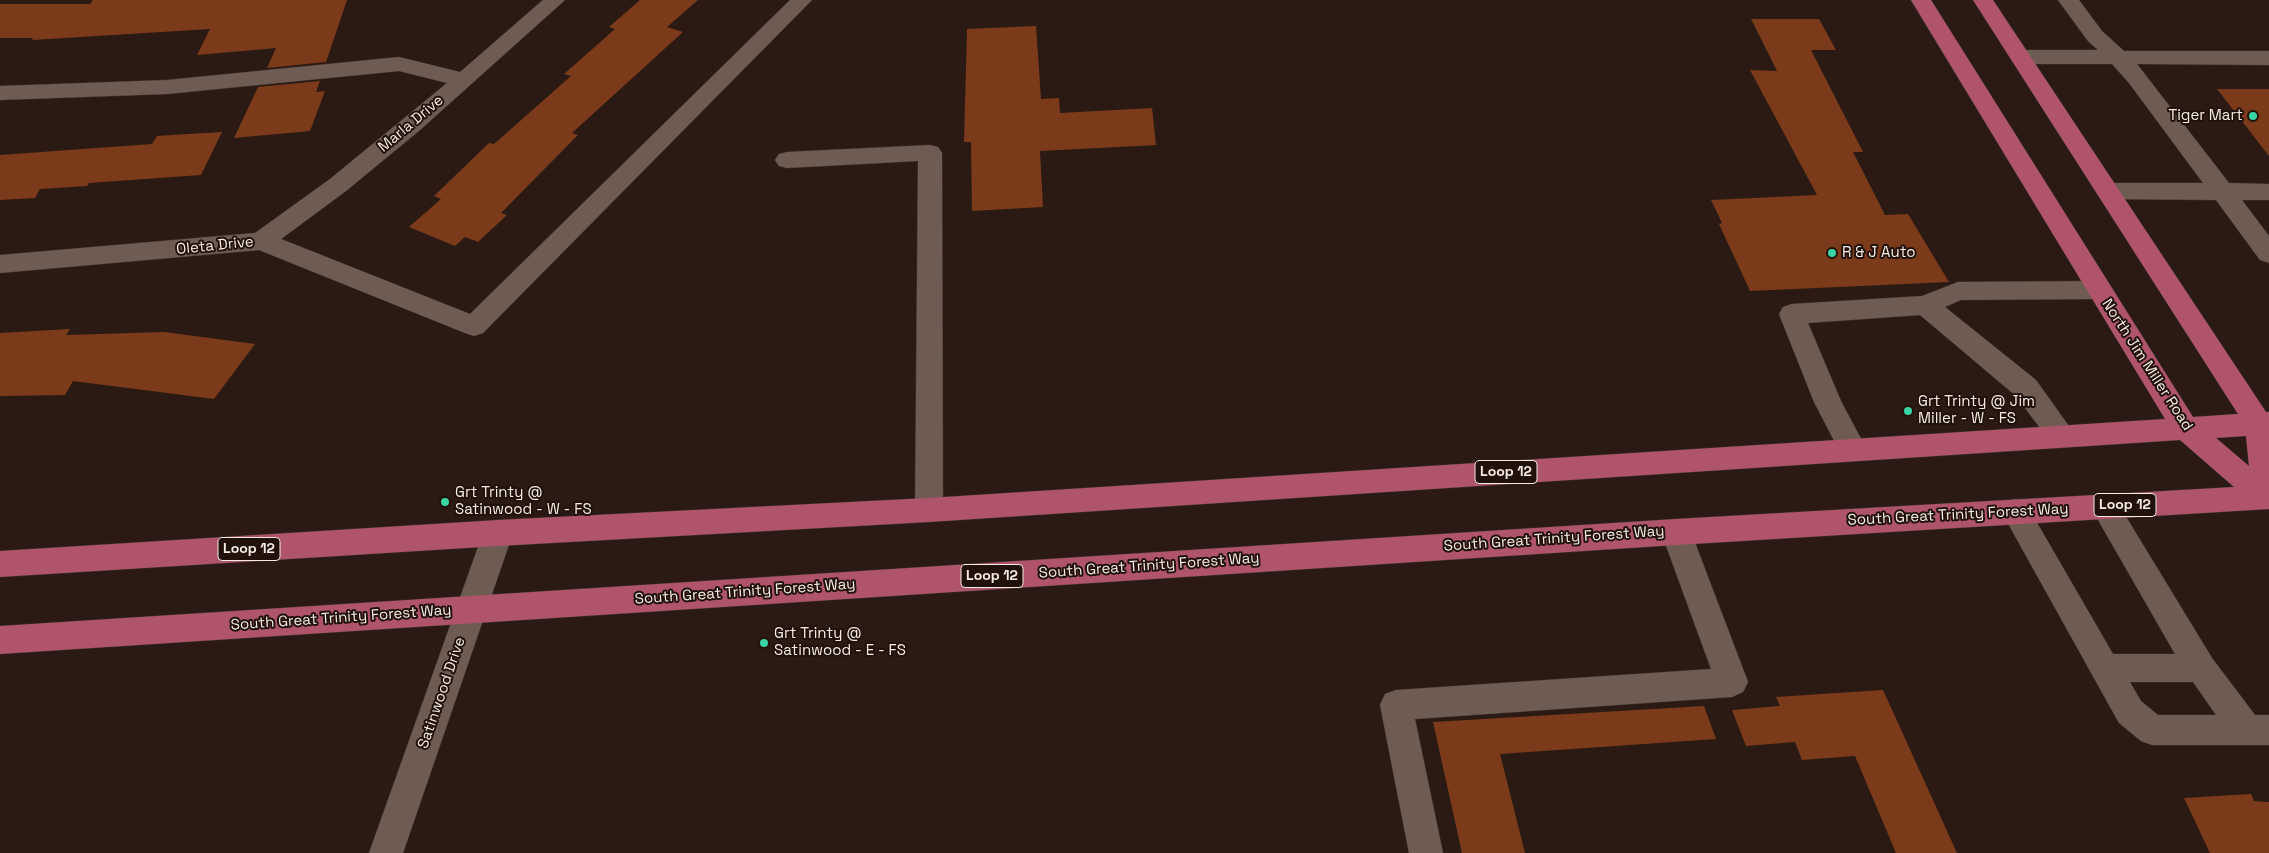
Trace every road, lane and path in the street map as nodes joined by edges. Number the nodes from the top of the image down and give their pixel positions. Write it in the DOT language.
graph roads {
  1 [pos="555,0"];
  2 [pos="802,0"];
  3 [pos="1921,0"];
  4 [pos="1983,0"];
  5 [pos="2068,0"];
  6 [pos="2021,57"];
  7 [pos="2118,57"];
  8 [pos="2269,58"];
  9 [pos="464,80"];
  10 [pos="0,93"];
  11 [pos="788,160"];
  12 [pos="2108,191"];
  13 [pos="2221,192"];
  14 [pos="2269,192"];
  15 [pos="261,241"];
  16 [pos="2269,254"];
  17 [pos="0,264"];
  18 [pos="2099,290"];
  19 [pos="1926,305"];
  20 [pos="2264,423"];
  21 [pos="2185,428"];
  22 [pos="2062,436"];
  23 [pos="1853,450"];
  24 [pos="2268,499"];
  25 [pos="2104,506"];
  26 [pos="929,510"];
  27 [pos="2015,511"];
  28 [pos="1676,532"];
  29 [pos="498,533"];
  30 [pos="0,564"];
  31 [pos="471,610"];
  32 [pos="0,640"];
  33 [pos="2104,668"];
  34 [pos="2201,668"];
  35 [pos="2258,730"];
  36 [pos="386,853"];
  37 [pos="1426,853"];
  1 -- 9 [label="street, Marla Drive"];
  2 -- 15 [label="street, Oleta Drive"];
  3 -- 18 [label="main road, North Jim Miller Road"];
  4 -- 6 [label="main road"];
  5 -- 7 [label="street"];
  6 -- 7 [label="street"];
  6 -- 12 [label="main road"];
  7 -- 8 [label="street"];
  7 -- 13 [label="street"];
  9 -- 10 [label="street"];
  9 -- 15 [label="street, Marla Drive"];
  11 -- 26 [label="street"];
  12 -- 13 [label="street"];
  12 -- 20 [label="main road"];
  13 -- 14 [label="street"];
  13 -- 16 [label="street"];
  15 -- 17 [label="street, Oleta Drive"];
  18 -- 19 [label="street"];
  18 -- 21 [label="main road, North Jim Miller Road"];
  19 -- 22 [label="street"];
  19 -- 23 [label="street"];
  20 -- 21 [label="main road, Loop 12"];
  20 -- 24 [label="main road"];
  21 -- 22 [label="main road, Loop 12"];
  21 -- 24 [label="main road, North Jim Miller Road"];
  22 -- 23 [label="main road, Loop 12"];
  23 -- 26 [label="main road, Loop 12"];
  24 -- 25 [label="main road, South Great Trinity Forest Way / Loop 12"];
  25 -- 27 [label="main road, South Great Trinity Forest Way / Loop 12"];
  25 -- 34 [label="street"];
  26 -- 29 [label="main road, Loop 12"];
  27 -- 28 [label="main road, South Great Trinity Forest Way / Loop 12"];
  27 -- 33 [label="street"];
  28 -- 31 [label="main road, South Great Trinity Forest Way / Loop 12"];
  28 -- 37 [label="street"];
  29 -- 30 [label="main road, Loop 12"];
  29 -- 31 [label="street, Satinwood Drive"];
  31 -- 32 [label="main road, South Great Trinity Forest Way / Loop 12"];
  31 -- 36 [label="street, Satinwood Drive"];
  33 -- 34 [label="street"];
  33 -- 35 [label="street"];
  34 -- 35 [label="street"];
}
